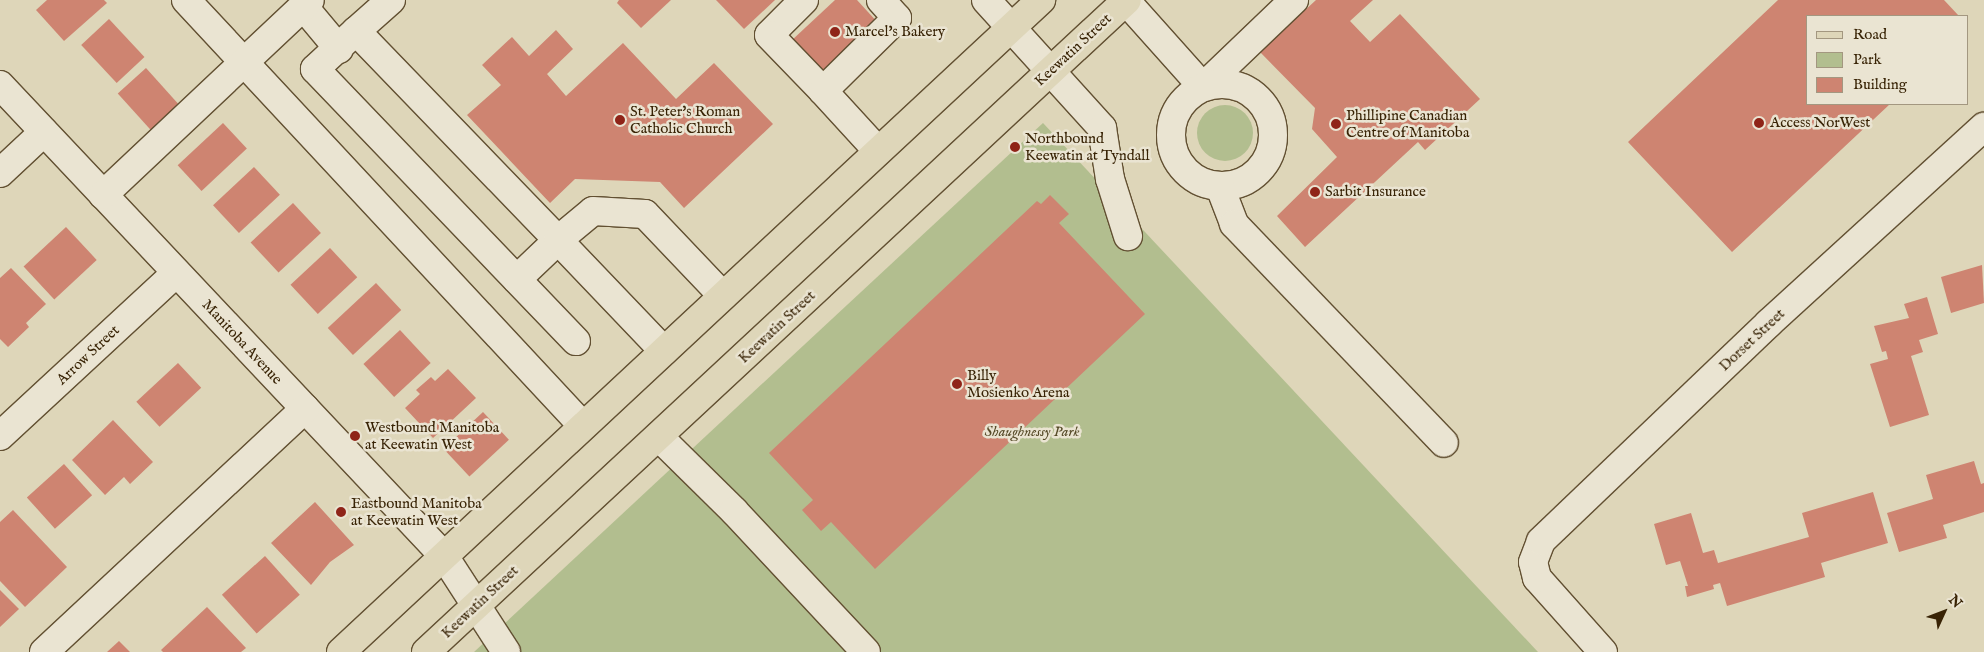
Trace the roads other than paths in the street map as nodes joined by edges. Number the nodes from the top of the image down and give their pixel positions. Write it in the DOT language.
graph roads {
  1 [pos="186,0"];
  2 [pos="391,0"];
  3 [pos="804,0"];
  4 [pos="881,0"];
  5 [pos="986,0"];
  6 [pos="1041,0"];
  7 [pos="1126,0"];
  8 [pos="1294,0"];
  9 [pos="307,3"];
  10 [pos="1011,27"];
  11 [pos="348,40"];
  12 [pos="244,62"];
  13 [pos="1052,70"];
  14 [pos="0,85"];
  15 [pos="1203,88"];
  16 [pos="823,91"];
  17 [pos="1984,127"];
  18 [pos="44,132"];
  19 [pos="878,151"];
  20 [pos="0,173"];
  21 [pos="1220,187"];
  22 [pos="103,195"];
  23 [pos="1128,236"];
  24 [pos="558,240"];
  25 [pos="176,273"];
  26 [pos="516,279"];
  27 [pos="722,296"];
  28 [pos="576,341"];
  29 [pos="664,351"];
  30 [pos="305,409"];
  31 [pos="583,426"];
  32 [pos="0,436"];
  33 [pos="659,437"];
  34 [pos="1444,443"];
  35 [pos="444,556"];
  36 [pos="478,604"];
  37 [pos="44,652"];
  38 [pos="340,652"];
  39 [pos="426,652"];
  40 [pos="506,652"];
  41 [pos="866,652"];
  42 [pos="1603,652"];
  1 -- 12 [label="street"];
  2 -- 11 [label="street"];
  3 -- 16 [label="street"];
  4 -- 16 [label="street"];
  5 -- 10 [label="street"];
  6 -- 10 [label="main road"];
  7 -- 13 [label="main road, Keewatin Street"];
  7 -- 15 [label="street"];
  8 -- 15 [label="street"];
  9 -- 11 [label="street"];
  9 -- 12 [label="street"];
  10 -- 13 [label="street"];
  10 -- 19 [label="main road"];
  11 -- 24 [label="street"];
  11 -- 26 [label="street"];
  12 -- 22 [label="street"];
  12 -- 31 [label="street"];
  13 -- 23 [label="street"];
  13 -- 33 [label="main road, Keewatin Street"];
  14 -- 18 [label="street, Manitoba Avenue"];
  15 -- 21 [label="street"];
  15 -- 21 [label="street"];
  16 -- 19 [label="street"];
  17 -- 42 [label="street, Dorset Street"];
  18 -- 20 [label="street"];
  18 -- 22 [label="street, Manitoba Avenue"];
  19 -- 27 [label="main road"];
  21 -- 34 [label="street"];
  22 -- 25 [label="street, Manitoba Avenue"];
  24 -- 26 [label="street"];
  24 -- 27 [label="street"];
  24 -- 29 [label="street"];
  25 -- 30 [label="street, Manitoba Avenue"];
  25 -- 32 [label="street, Arrow Street"];
  26 -- 28 [label="street"];
  27 -- 29 [label="main road"];
  29 -- 31 [label="main road"];
  30 -- 35 [label="street, Manitoba Avenue"];
  30 -- 37 [label="street"];
  31 -- 35 [label="main road"];
  33 -- 36 [label="main road, Keewatin Street"];
  33 -- 41 [label="street"];
  35 -- 36 [label="street, Manitoba Avenue"];
  35 -- 38 [label="main road"];
  36 -- 39 [label="main road, Keewatin Street"];
  36 -- 40 [label="street, Manitoba Avenue"];
}
